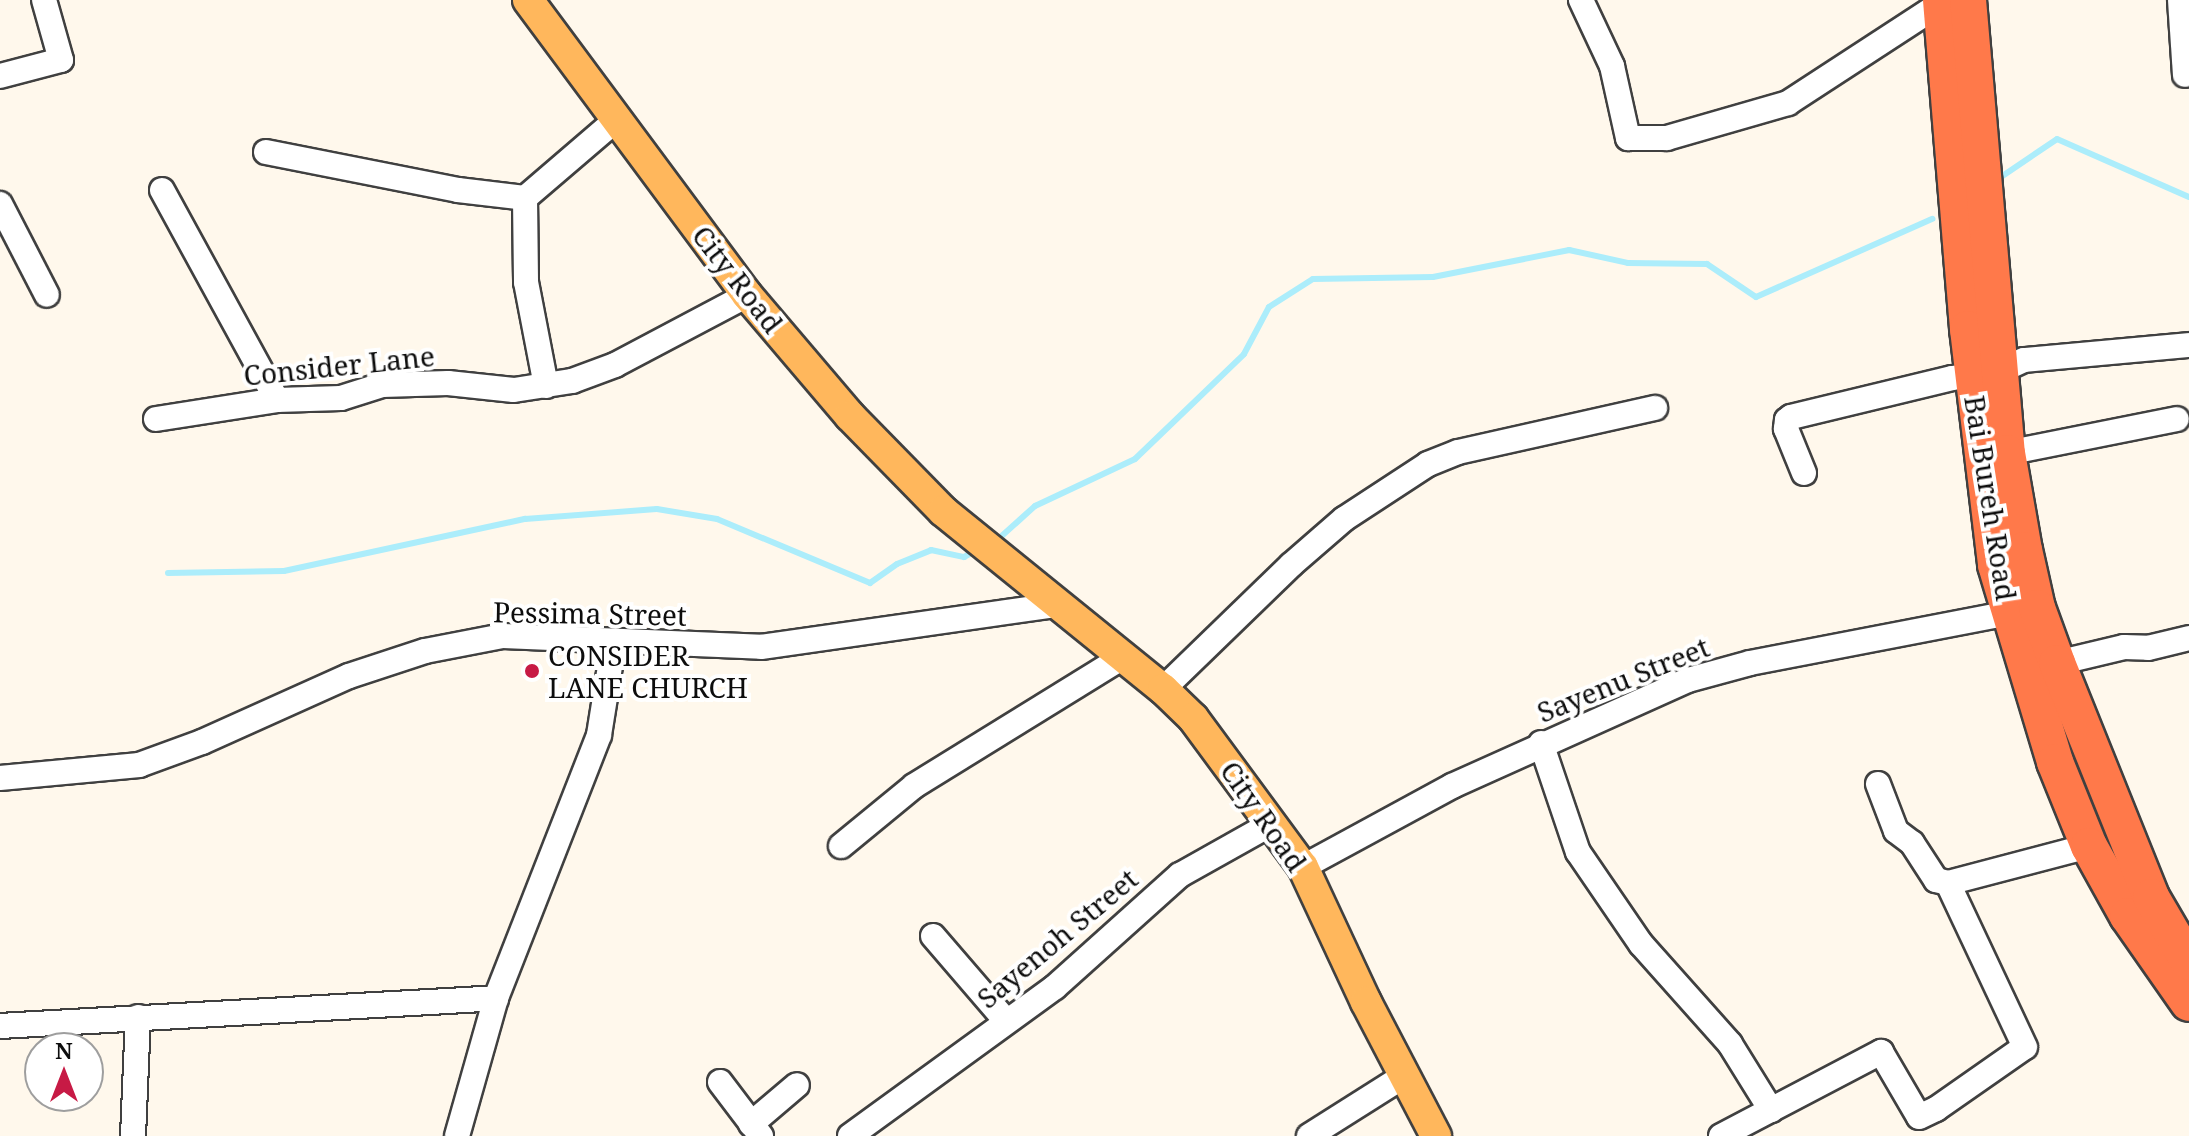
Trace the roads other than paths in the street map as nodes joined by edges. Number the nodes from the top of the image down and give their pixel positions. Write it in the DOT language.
graph roads {
  1 [pos="44,0"];
  2 [pos="528,0"];
  3 [pos="1581,0"];
  4 [pos="1949,0"];
  5 [pos="2180,0"];
  6 [pos="2185,75"];
  7 [pos="0,76"];
  8 [pos="616,120"];
  9 [pos="266,152"];
  10 [pos="162,190"];
  11 [pos="525,198"];
  12 [pos="0,204"];
  13 [pos="47,295"];
  14 [pos="747,295"];
  15 [pos="2189,345"];
  16 [pos="1987,373"];
  17 [pos="546,386"];
  18 [pos="277,400"];
  19 [pos="1655,408"];
  20 [pos="156,419"];
  21 [pos="2177,419"];
  22 [pos="2007,453"];
  23 [pos="1804,473"];
  24 [pos="1055,605"];
  25 [pos="2023,610"];
  26 [pos="2189,638"];
  27 [pos="614,641"];
  28 [pos="1121,658"];
  29 [pos="2057,663"];
  30 [pos="1163,689"];
  31 [pos="1541,743"];
  32 [pos="0,778"];
  33 [pos="1878,784"];
  34 [pos="1271,824"];
  35 [pos="841,846"];
  36 [pos="2089,846"];
  37 [pos="1303,867"];
  38 [pos="1948,883"];
  39 [pos="933,936"];
  40 [pos="2189,962"];
  41 [pos="496,998"];
  42 [pos="2189,1003"];
  43 [pos="138,1017"];
  44 [pos="1006,1021"];
  45 [pos="0,1026"];
  46 [pos="1404,1076"];
  47 [pos="720,1082"];
  48 [pos="797,1085"];
  49 [pos="1771,1110"];
  50 [pos="756,1130"];
  51 [pos="133,1136"];
  52 [pos="457,1136"];
  53 [pos="850,1136"];
  54 [pos="1309,1136"];
  55 [pos="1436,1136"];
  56 [pos="1721,1136"];
  1 -- 7 [label="street"];
  2 -- 8 [label="main road, City Road"];
  3 -- 4 [label="street"];
  4 -- 16 [label="highway, Bai Bureh Road"];
  5 -- 6 [label="street"];
  8 -- 11 [label="street"];
  8 -- 14 [label="main road, City Road"];
  9 -- 11 [label="street"];
  10 -- 18 [label="street"];
  11 -- 17 [label="street"];
  12 -- 13 [label="street"];
  14 -- 17 [label="street, Consider Lane"];
  14 -- 24 [label="main road, City Road"];
  15 -- 16 [label="street"];
  16 -- 22 [label="highway, Bai Bureh Road"];
  16 -- 23 [label="street"];
  16 -- 25 [label="highway, Bai Bureh Road"];
  17 -- 18 [label="street, Consider Lane"];
  18 -- 20 [label="street, Consider Lane"];
  19 -- 30 [label="street"];
  21 -- 22 [label="street"];
  22 -- 25 [label="highway, Bai Bureh Road"];
  24 -- 27 [label="street, Pessima Street"];
  24 -- 28 [label="main road, City Road"];
  25 -- 29 [label="highway, Bai Bureh Road"];
  25 -- 31 [label="street, Sayenu Street"];
  25 -- 36 [label="highway, Bai Bureh Road"];
  26 -- 29 [label="street"];
  27 -- 32 [label="street, Pessima Street"];
  27 -- 41 [label="street"];
  28 -- 30 [label="main road, City Road"];
  28 -- 35 [label="street"];
  29 -- 40 [label="highway, Bai Bureh Road"];
  30 -- 34 [label="main road, City Road"];
  31 -- 37 [label="street, Sayenu Street"];
  31 -- 49 [label="street"];
  33 -- 38 [label="street"];
  34 -- 37 [label="main road, City Road"];
  34 -- 44 [label="street, Sayenoh Street"];
  36 -- 38 [label="street"];
  36 -- 42 [label="highway, Bai Bureh Road"];
  37 -- 46 [label="main road, City Road"];
  38 -- 49 [label="street"];
  39 -- 44 [label="street"];
  41 -- 43 [label="street"];
  41 -- 52 [label="street"];
  43 -- 45 [label="street"];
  43 -- 51 [label="street"];
  44 -- 53 [label="street, Sayenoh Street"];
  46 -- 54 [label="street"];
  46 -- 55 [label="main road, City Road"];
  47 -- 50 [label="street"];
  48 -- 50 [label="street"];
  49 -- 56 [label="street"];
}
